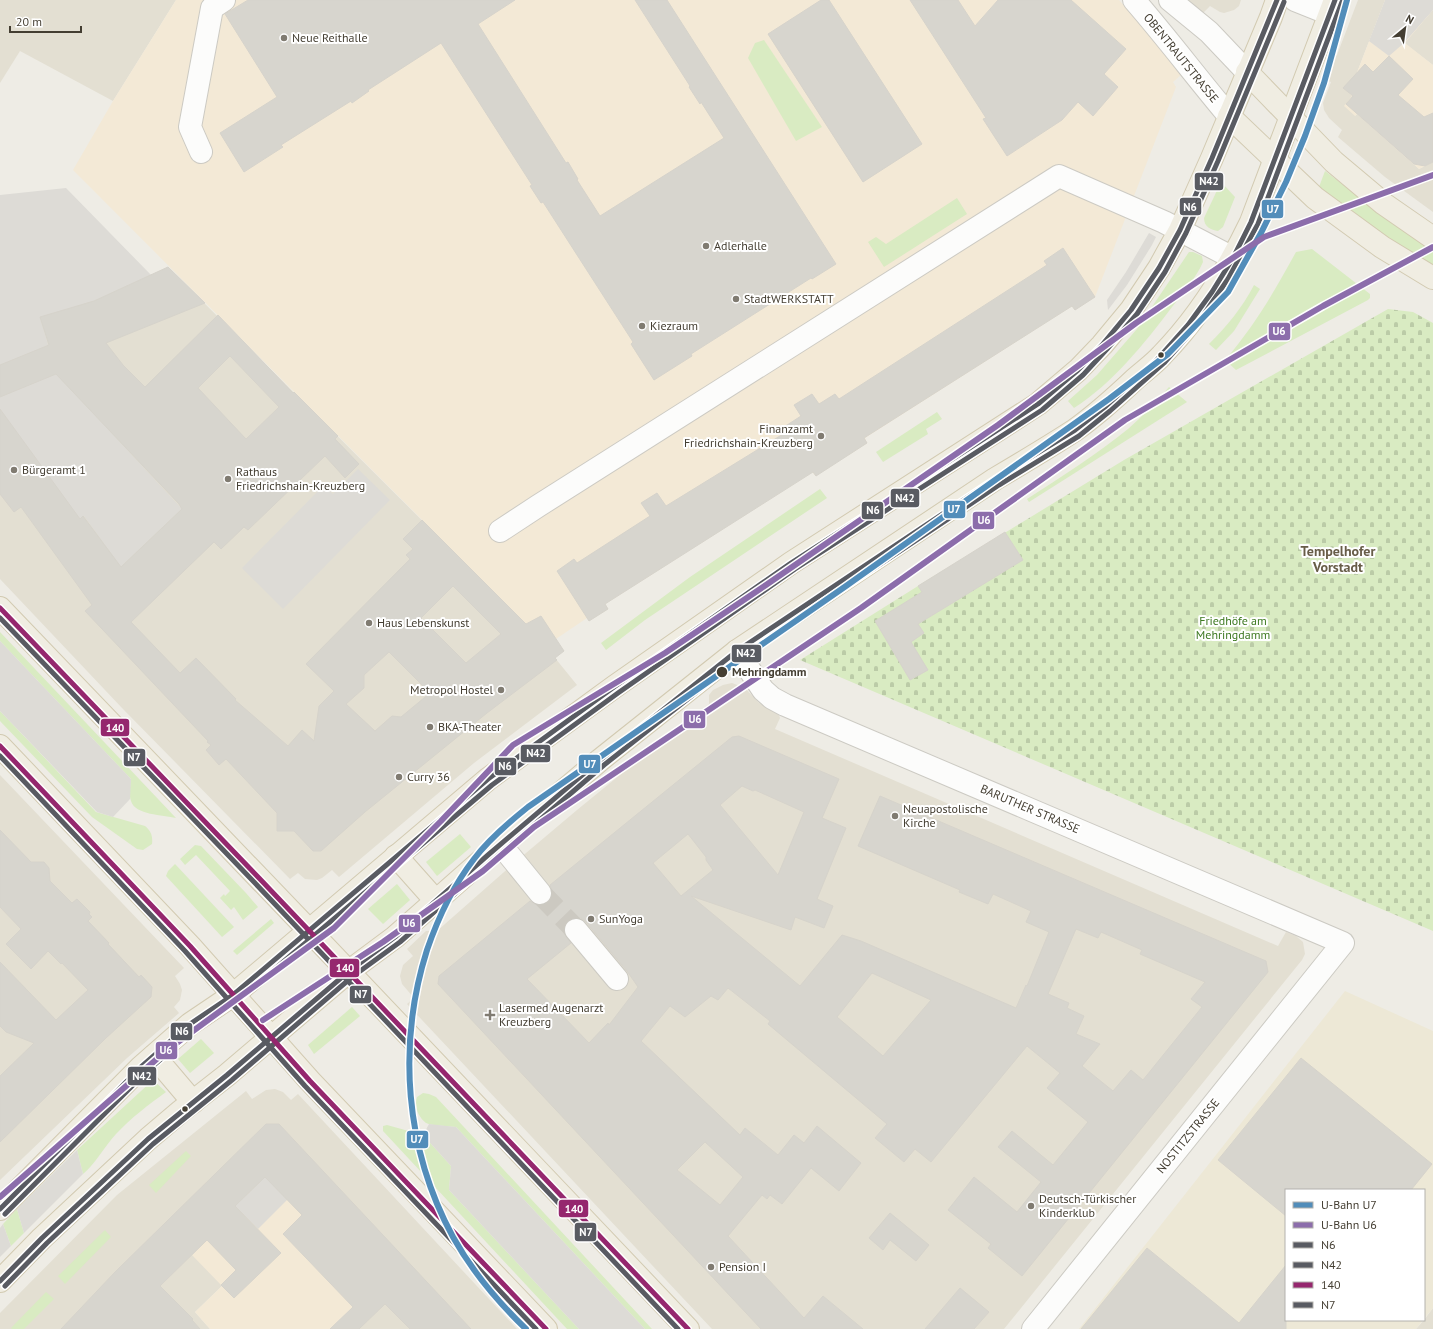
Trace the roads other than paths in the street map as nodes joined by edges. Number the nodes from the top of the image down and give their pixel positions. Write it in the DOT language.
graph roads {
  1 [pos="224,0"];
  2 [pos="1134,0"];
  3 [pos="1170,0"];
  4 [pos="1277,0"];
  5 [pos="1295,0"];
  6 [pos="1332,7"];
  7 [pos="1248,72"];
  8 [pos="1229,116"];
  9 [pos="1290,118"];
  10 [pos="201,152"];
  11 [pos="1274,160"];
  12 [pos="1180,230"];
  13 [pos="1433,238"];
  14 [pos="1233,258"];
  15 [pos="1433,278"];
  16 [pos="500,531"];
  17 [pos="0,608"];
  18 [pos="737,651"];
  19 [pos="0,746"];
  20 [pos="501,845"];
  21 [pos="396,856"];
  22 [pos="540,892"];
  23 [pos="436,901"];
  24 [pos="309,930"];
  25 [pos="576,930"];
  26 [pos="1343,943"];
  27 [pos="348,972"];
  28 [pos="617,980"];
  29 [pos="233,995"];
  30 [pos="271,1037"];
  31 [pos="154,1056"];
  32 [pos="193,1102"];
  33 [pos="0,1209"];
  34 [pos="0,1281"];
  35 [pos="546,1329"];
  36 [pos="688,1329"];
  37 [pos="1033,1329"];
  1 -- 10 [label="street"];
  2 -- 8 [label="street, OBENTRAUTSTRASSE"];
  3 -- 7 [label="street"];
  4 -- 7 [label="main road"];
  5 -- 6 [label="street"];
  6 -- 9 [label="main road"];
  7 -- 8 [label="main road"];
  7 -- 9 [label="main road"];
  8 -- 11 [label="main road"];
  8 -- 12 [label="main road"];
  9 -- 11 [label="main road"];
  9 -- 13 [label="main road"];
  11 -- 14 [label="main road"];
  11 -- 15 [label="main road"];
  12 -- 14 [label="street"];
  12 -- 16 [label="street"];
  12 -- 21 [label="main road"];
  14 -- 18 [label="main road"];
  17 -- 24 [label="main road"];
  18 -- 20 [label="main road"];
  18 -- 26 [label="street, BARUTHER STRASSE"];
  19 -- 29 [label="main road"];
  20 -- 22 [label="street"];
  20 -- 23 [label="main road"];
  21 -- 23 [label="main road"];
  21 -- 24 [label="main road"];
  23 -- 27 [label="main road"];
  24 -- 27 [label="main road"];
  24 -- 29 [label="main road"];
  25 -- 28 [label="street"];
  26 -- 37 [label="street, NOSTITZSTRASSE"];
  27 -- 30 [label="main road"];
  27 -- 36 [label="main road"];
  29 -- 30 [label="main road"];
  29 -- 31 [label="main road"];
  30 -- 32 [label="main road"];
  30 -- 35 [label="main road"];
  31 -- 32 [label="main road"];
  31 -- 33 [label="main road"];
  32 -- 34 [label="main road"];
}
